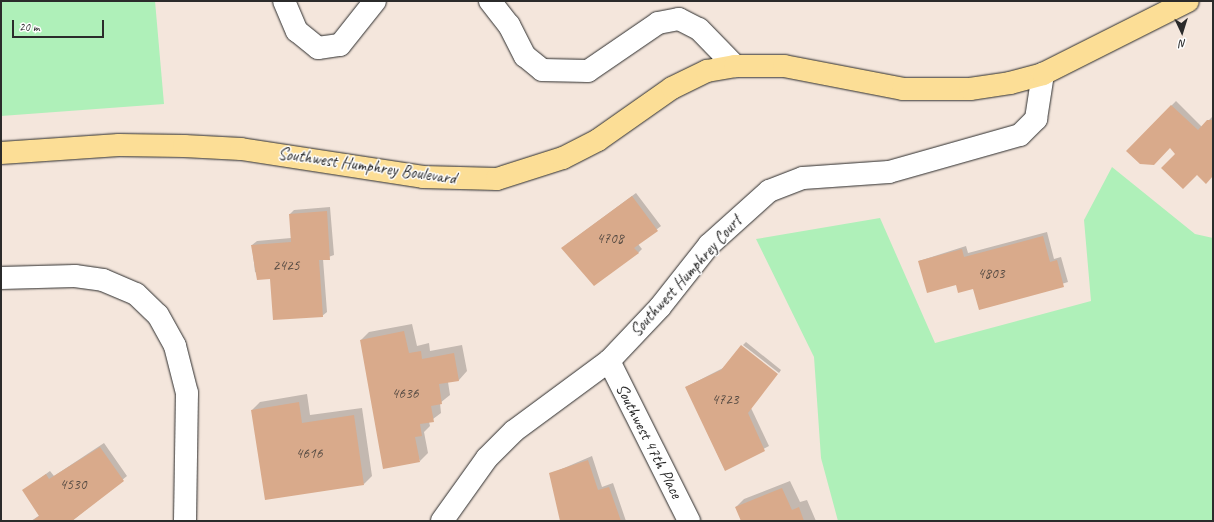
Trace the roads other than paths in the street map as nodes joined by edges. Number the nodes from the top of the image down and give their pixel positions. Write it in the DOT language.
graph roads {
  1 [pos="284,1"];
  2 [pos="375,1"];
  3 [pos="490,1"];
  4 [pos="1188,1"];
  5 [pos="735,66"];
  6 [pos="1043,74"];
  7 [pos="1,153"];
  8 [pos="1,278"];
  9 [pos="608,361"];
  10 [pos="185,521"];
  11 [pos="442,521"];
  12 [pos="689,521"];
  1 -- 2 [label="street"];
  3 -- 5 [label="street"];
  4 -- 6 [label="main road, Southwest Humphrey Boulevard"];
  5 -- 6 [label="main road, Southwest Humphrey Boulevard"];
  5 -- 7 [label="main road, Southwest Humphrey Boulevard"];
  6 -- 9 [label="street, Southwest Humphrey Court"];
  8 -- 10 [label="street"];
  9 -- 11 [label="street, Southwest Humphrey Court"];
  9 -- 12 [label="street, Southwest 47th Place"];
}
